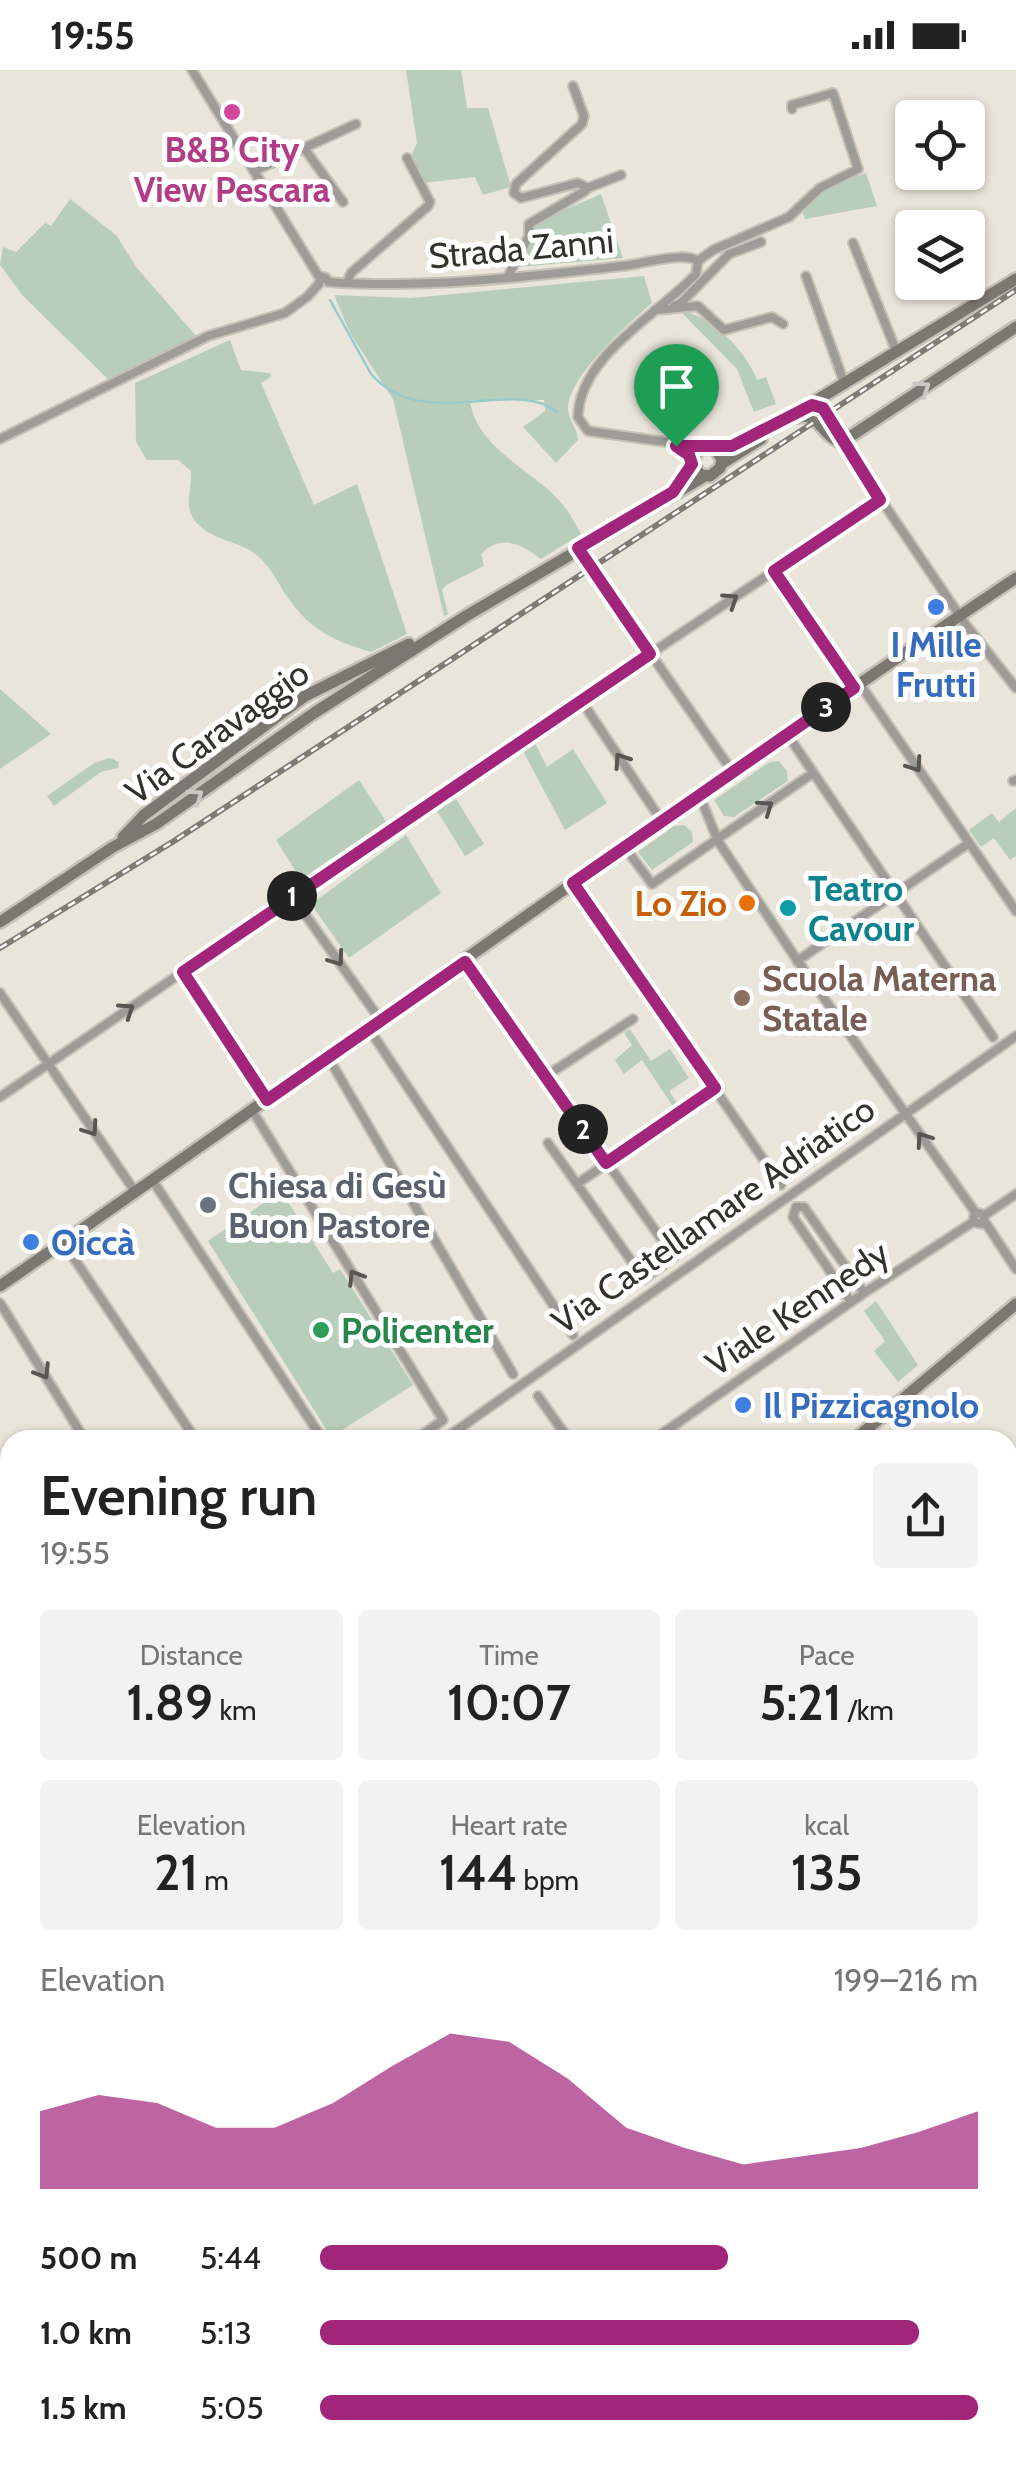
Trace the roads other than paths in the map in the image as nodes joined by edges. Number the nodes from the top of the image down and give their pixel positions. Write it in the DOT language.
graph roads {
  1 [pos="192,70"];
  2 [pos="573,86"];
  3 [pos="792,109"];
  4 [pos="356,124"];
  5 [pos="304,148"];
  6 [pos="407,158"];
  7 [pos="254,171"];
  8 [pos="621,175"];
  9 [pos="585,189"];
  10 [pos="343,202"];
  11 [pos="761,242"];
  12 [pos="853,242"];
  13 [pos="698,262"];
  14 [pos="806,276"];
  15 [pos="508,278"];
  16 [pos="1016,279"];
  17 [pos="322,281"];
  18 [pos="347,283"];
  19 [pos="669,308"];
  20 [pos="655,310"];
  21 [pos="783,324"];
  22 [pos="1016,327"];
  23 [pos="896,353"];
  24 [pos="845,385"];
  25 [pos="818,407"];
  26 [pos="0,439"];
  27 [pos="842,442"];
  28 [pos="676,446"];
  29 [pos="708,448"];
  30 [pos="692,462"];
  31 [pos="722,464"];
  32 [pos="705,476"];
  33 [pos="673,492"];
  34 [pos="880,500"];
  35 [pos="578,548"];
  36 [pos="774,571"];
  37 [pos="1016,578"];
  38 [pos="466,616"];
  39 [pos="960,616"];
  40 [pos="650,654"];
  41 [pos="857,686"];
  42 [pos="1016,688"];
  43 [pos="581,700"];
  44 [pos="787,734"];
  45 [pos="732,771"];
  46 [pos="814,774"];
  47 [pos="698,794"];
  48 [pos="661,820"];
  49 [pos="718,841"];
  50 [pos="969,843"];
  51 [pos="624,846"];
  52 [pos="113,847"];
  53 [pos="573,883"];
  54 [pos="896,891"];
  55 [pos="292,896"];
  56 [pos="1016,911"];
  57 [pos="0,922"];
  58 [pos="797,961"];
  59 [pos="465,962"];
  60 [pos="183,972"];
  61 [pos="0,993"];
  62 [pos="632,1018"];
  63 [pos="382,1021"];
  64 [pos="369,1029"];
  65 [pos="993,1036"];
  66 [pos="1016,1036"];
  67 [pos="328,1058"];
  68 [pos="47,1065"];
  69 [pos="546,1076"];
  70 [pos="715,1088"];
  71 [pos="0,1098"];
  72 [pos="267,1100"];
  73 [pos="252,1110"];
  74 [pos="905,1114"];
  75 [pos="548,1144"];
  76 [pos="606,1163"];
  77 [pos="153,1181"];
  78 [pos="576,1184"];
  79 [pos="781,1185"];
  80 [pos="136,1193"];
  81 [pos="1016,1194"];
  82 [pos="980,1218"];
  83 [pos="63,1242"];
  84 [pos="1016,1270"];
  85 [pos="0,1286"];
  86 [pos="864,1293"];
  87 [pos="851,1302"];
  88 [pos="0,1303"];
  89 [pos="1016,1304"];
  90 [pos="573,1335"];
  91 [pos="513,1374"];
  92 [pos="538,1396"];
  93 [pos="79,1430"];
  94 [pos="189,1430"];
  95 [pos="316,1430"];
  96 [pos="429,1430"];
  97 [pos="457,1430"];
  98 [pos="562,1430"];
  99 [pos="668,1430"];
  100 [pos="866,1430"];
  1 -- 7 [label="street"];
  2 -- 9 [label="street"];
  3 -- 13 [label="street, Strada Zanni"];
  4 -- 5 [label="street"];
  5 -- 7 [label="street"];
  5 -- 10 [label="street"];
  6 -- 18 [label="street, Strada Zanni"];
  7 -- 17 [label="street"];
  8 -- 9 [label="street"];
  9 -- 15 [label="street"];
  11 -- 19 [label="street"];
  12 -- 23 [label="street"];
  13 -- 15 [label="street, Strada Zanni"];
  13 -- 20 [label="street, Strada Zanni"];
  14 -- 24 [label="street"];
  15 -- 18 [label="street, Strada Zanni"];
  16 -- 23 [label="street"];
  17 -- 18 [label="street, Strada Zanni"];
  17 -- 26 [label="street"];
  19 -- 20 [label="street"];
  19 -- 21 [label="street"];
  20 -- 28 [label="street, Strada Zanni"];
  27 -- 22 [label="street, one-way"];
  23 -- 24 [label="street"];
  24 -- 25 [label="street"];
  25 -- 27 [label="street"];
  25 -- 29 [label="street"];
  25 -- 31 [label="street"];
  27 -- 34 [label="street"];
  28 -- 29 [label="street, Strada Zanni"];
  28 -- 30 [label="street"];
  29 -- 30 [label="street"];
  29 -- 31 [label="street"];
  30 -- 32 [label="street"];
  30 -- 33 [label="street, Via Caravaggio"];
  31 -- 32 [label="street"];
  32 -- 33 [label="street, Via Caravaggio"];
  33 -- 35 [label="street, Via Caravaggio"];
  34 -- 36 [label="street"];
  34 -- 39 [label="street"];
  35 -- 38 [label="street, Via Caravaggio"];
  35 -- 40 [label="street"];
  40 -- 36 [label="street, one-way"];
  36 -- 41 [label="street"];
  37 -- 39 [label="street"];
  52 -- 38 [label="street, Via Caravaggio, one-way"];
  38 -- 52 [label="street, Via Caravaggio"];
  39 -- 41 [label="street"];
  39 -- 42 [label="street"];
  40 -- 43 [label="street"];
  40 -- 45 [label="street"];
  41 -- 44 [label="street"];
  41 -- 50 [label="street, one-way"];
  48 -- 43 [label="street, one-way"];
  43 -- 55 [label="street"];
  44 -- 45 [label="street"];
  44 -- 46 [label="street"];
  45 -- 47 [label="street"];
  49 -- 46 [label="street, one-way"];
  46 -- 54 [label="street"];
  47 -- 48 [label="street"];
  47 -- 49 [label="street"];
  48 -- 51 [label="street"];
  49 -- 51 [label="street"];
  49 -- 58 [label="street"];
  50 -- 54 [label="street"];
  50 -- 56 [label="street"];
  51 -- 53 [label="street"];
  52 -- 57 [label="street, Via Caravaggio"];
  53 -- 59 [label="street"];
  53 -- 70 [label="street"];
  54 -- 58 [label="street"];
  54 -- 65 [label="street"];
  55 -- 60 [label="street"];
  55 -- 63 [label="street, one-way"];
  58 -- 74 [label="street"];
  59 -- 63 [label="street"];
  59 -- 69 [label="street"];
  68 -- 60 [label="street, one-way"];
  60 -- 72 [label="street"];
  61 -- 68 [label="street"];
  62 -- 69 [label="street"];
  63 -- 64 [label="street"];
  64 -- 67 [label="street"];
  64 -- 90 [label="street"];
  66 -- 74 [label="street, Via Castellamare Adriatico"];
  67 -- 72 [label="street"];
  67 -- 91 [label="street"];
  68 -- 71 [label="street"];
  68 -- 80 [label="street, one-way"];
  69 -- 76 [label="street"];
  70 -- 76 [label="street"];
  70 -- 79 [label="street"];
  72 -- 73 [label="street"];
  73 -- 77 [label="street"];
  96 -- 73 [label="street, one-way"];
  82 -- 74 [label="street, one-way"];
  74 -- 97 [label="street, Via Castellamare Adriatico"];
  75 -- 78 [label="street"];
  76 -- 78 [label="street"];
  76 -- 78 [label="street"];
  77 -- 80 [label="street"];
  77 -- 95 [label="street"];
  80 -- 83 [label="street"];
  81 -- 82 [label="street, Viale Kennedy"];
  82 -- 84 [label="street"];
  82 -- 86 [label="street, Viale Kennedy"];
  83 -- 85 [label="street"];
  83 -- 94 [label="street"];
  86 -- 87 [label="street, Viale Kennedy"];
  86 -- 87 [label="street"];
  87 -- 99 [label="street, Viale Kennedy"];
  88 -- 93 [label="street, one-way"];
  89 -- 100 [label="street"];
  92 -- 98 [label="street"];
}
